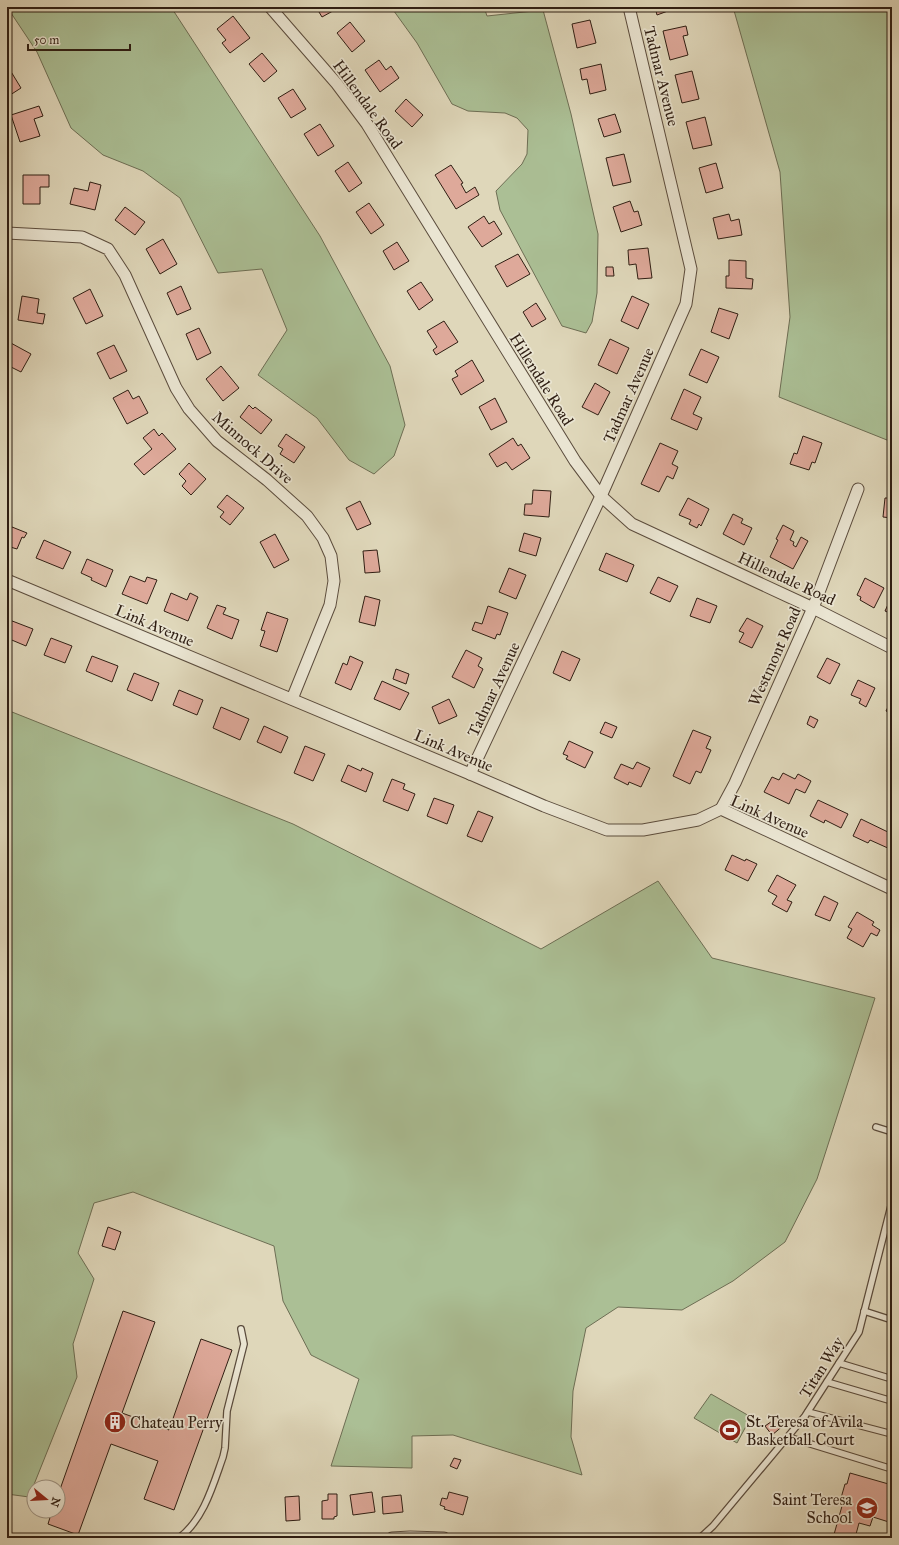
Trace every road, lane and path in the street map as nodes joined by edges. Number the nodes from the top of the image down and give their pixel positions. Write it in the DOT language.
graph roads {
  1 [pos="270,7"];
  2 [pos="629,7"];
  3 [pos="7,233"];
  4 [pos="858,489"];
  5 [pos="601,496"];
  6 [pos="7,580"];
  7 [pos="813,608"];
  8 [pos="892,648"];
  9 [pos="292,699"];
  10 [pos="470,774"];
  11 [pos="721,809"];
  12 [pos="892,889"];
  13 [pos="876,1127"];
  14 [pos="892,1132"];
  15 [pos="892,1202"];
  16 [pos="864,1311"];
  17 [pos="892,1320"];
  18 [pos="241,1329"];
  19 [pos="839,1363"];
  20 [pos="892,1379"];
  21 [pos="826,1382"];
  22 [pos="892,1401"];
  23 [pos="808,1412"];
  24 [pos="892,1434"];
  25 [pos="788,1437"];
  26 [pos="892,1469"];
  27 [pos="178,1538"];
  28 [pos="392,1538"];
  29 [pos="444,1538"];
  30 [pos="700,1538"];
  1 -- 5 [label="street, Hillendale Road"];
  2 -- 5 [label="street, Tadmar Avenue"];
  3 -- 9 [label="street, Minnock Drive"];
  4 -- 7 [label="street, Westmont Road"];
  5 -- 7 [label="street, Hillendale Road"];
  5 -- 10 [label="street, Tadmar Avenue"];
  6 -- 9 [label="street, Link Avenue"];
  7 -- 8 [label="street, Hillendale Road"];
  7 -- 11 [label="street, Westmont Road"];
  9 -- 10 [label="street, Link Avenue"];
  10 -- 11 [label="street, Link Avenue"];
  11 -- 12 [label="street, Link Avenue"];
  13 -- 14 [label="lane"];
  15 -- 16 [label="lane, Titan Way"];
  16 -- 17 [label="lane"];
  16 -- 19 [label="lane, Titan Way"];
  18 -- 27 [label="lane"];
  19 -- 20 [label="lane"];
  19 -- 21 [label="lane, Titan Way"];
  21 -- 22 [label="lane"];
  21 -- 23 [label="lane, Titan Way"];
  23 -- 24 [label="lane"];
  23 -- 25 [label="lane, Titan Way"];
  25 -- 26 [label="lane"];
  25 -- 30 [label="lane, Titan Way"];
  28 -- 29 [label="street"];
}
